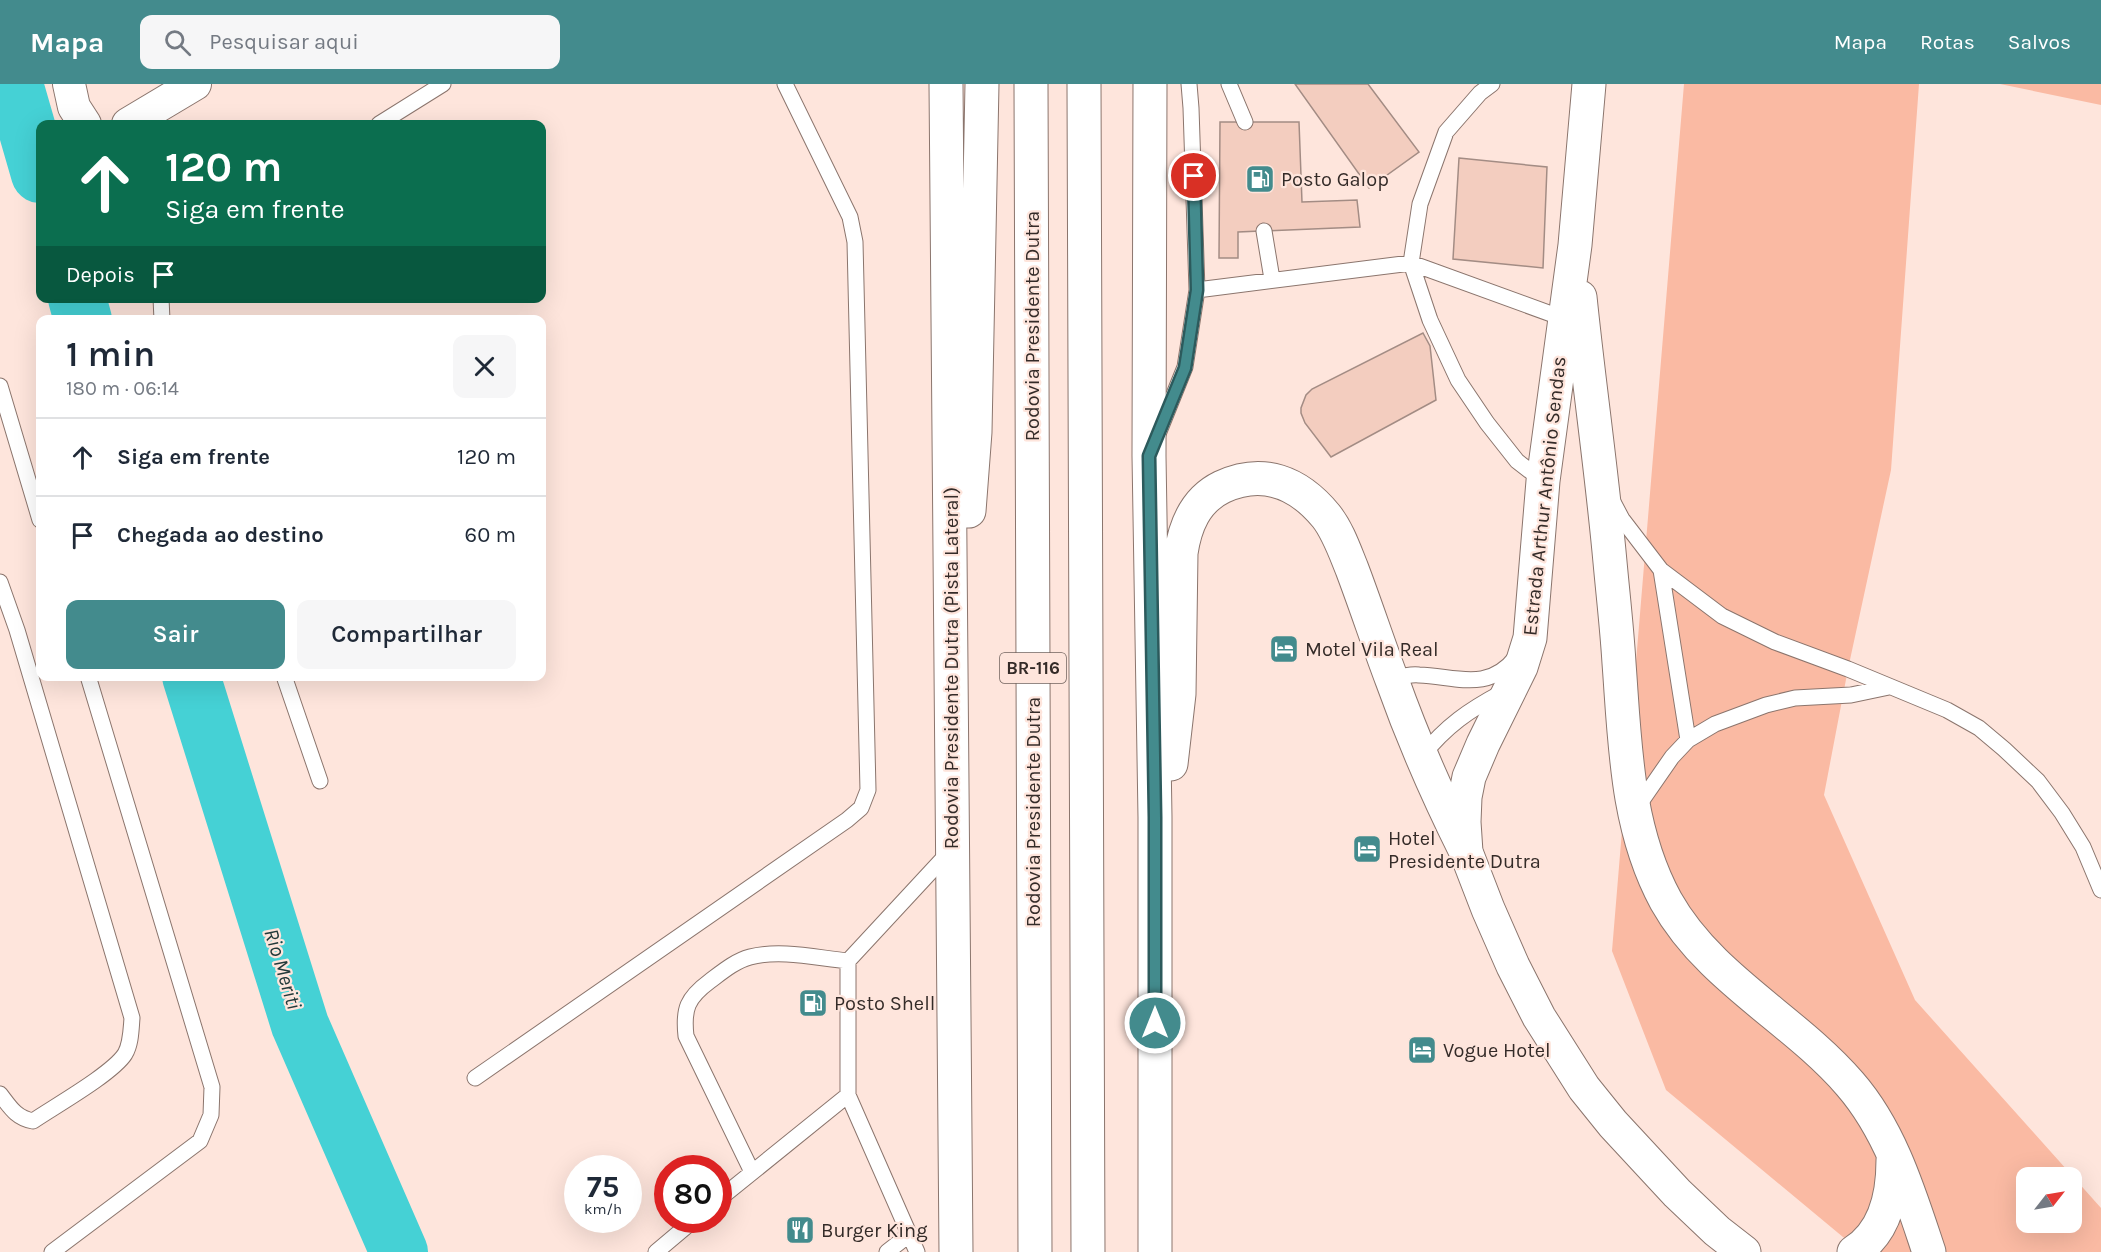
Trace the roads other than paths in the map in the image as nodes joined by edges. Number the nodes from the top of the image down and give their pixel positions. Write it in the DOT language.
graph roads {
  1 [pos="69,84"];
  2 [pos="195,84"];
  3 [pos="443,84"];
  4 [pos="785,84"];
  5 [pos="946,84"];
  6 [pos="982,84"];
  7 [pos="1031,84"];
  8 [pos="1084,84"];
  9 [pos="1150,84"];
  10 [pos="1189,84"];
  11 [pos="1229,84"];
  12 [pos="1492,84"];
  13 [pos="1589,84"];
  14 [pos="82,120"];
  15 [pos="135,120"];
  16 [pos="385,120"];
  17 [pos="1245,122"];
  18 [pos="1264,231"];
  19 [pos="1575,245"];
  20 [pos="1411,263"];
  21 [pos="1272,279"];
  22 [pos="1197,290"];
  23 [pos="1565,319"];
  24 [pos="0,386"];
  25 [pos="1149,456"];
  26 [pos="1601,480"];
  27 [pos="1543,481"];
  28 [pos="36,507"];
  29 [pos="1660,570"];
  30 [pos="0,582"];
  31 [pos="1530,638"];
  32 [pos="1391,680"];
  33 [pos="90,681"];
  34 [pos="286,681"];
  35 [pos="1889,687"];
  36 [pos="1510,688"];
  37 [pos="951,721"];
  38 [pos="1688,740"];
  39 [pos="1422,756"];
  40 [pos="320,781"];
  41 [pos="1634,812"];
  42 [pos="1155,817"];
  43 [pos="953,848"];
  44 [pos="1466,852"];
  45 [pos="2101,890"];
  46 [pos="848,961"];
  47 [pos="475,1078"];
  48 [pos="0,1094"];
  49 [pos="848,1095"];
  50 [pos="1893,1155"];
  51 [pos="752,1172"];
  52 [pos="732,1188"];
  53 [pos="679,1233"];
  54 [pos="910,1234"];
  55 [pos="52,1252"];
  56 [pos="656,1252"];
  57 [pos="887,1252"];
  58 [pos="917,1252"];
  59 [pos="956,1252"];
  60 [pos="1035,1252"];
  61 [pos="1088,1252"];
  62 [pos="1155,1252"];
  63 [pos="1744,1252"];
  64 [pos="1854,1252"];
  65 [pos="1929,1252"];
  1 -- 14 [label="street"];
  2 -- 15 [label="street"];
  3 -- 16 [label="lane"];
  4 -- 47 [label="lane"];
  5 -- 37 [label="main road, Rodovia Presidente Dutra (Pista Lateral)"];
  6 -- 37 [label="main road"];
  7 -- 60 [label="main road, Rodovia Presidente Dutra / BR-116"];
  8 -- 61 [label="main road, BR-116"];
  9 -- 25 [label="main road"];
  10 -- 22 [label="lane"];
  11 -- 17 [label="lane"];
  12 -- 20 [label="lane"];
  13 -- 19 [label="main road, Estrada Arthur Antônio Sendas"];
  18 -- 21 [label="lane"];
  19 -- 23 [label="main road, Estrada Arthur Antônio Sendas"];
  19 -- 26 [label="main road, Estrada Arthur Antônio Sendas"];
  20 -- 21 [label="lane"];
  20 -- 23 [label="lane"];
  20 -- 27 [label="lane"];
  21 -- 22 [label="lane"];
  22 -- 25 [label="lane"];
  23 -- 27 [label="main road, Estrada Arthur Antônio Sendas"];
  24 -- 28 [label="lane"];
  25 -- 42 [label="main road"];
  26 -- 29 [label="lane"];
  26 -- 41 [label="main road, Estrada Arthur Antônio Sendas"];
  27 -- 31 [label="main road, Estrada Arthur Antônio Sendas"];
  29 -- 35 [label="lane"];
  29 -- 38 [label="lane"];
  30 -- 48 [label="lane"];
  31 -- 32 [label="lane"];
  31 -- 36 [label="main road, Estrada Arthur Antônio Sendas"];
  32 -- 39 [label="main road"];
  32 -- 42 [label="main road"];
  33 -- 55 [label="lane"];
  34 -- 40 [label="lane"];
  35 -- 38 [label="lane"];
  35 -- 45 [label="lane"];
  36 -- 39 [label="lane"];
  36 -- 44 [label="main road, Estrada Arthur Antônio Sendas"];
  37 -- 43 [label="main road, Rodovia Presidente Dutra (Pista Lateral)"];
  38 -- 41 [label="lane"];
  39 -- 44 [label="main road"];
  41 -- 50 [label="main road, Estrada Arthur Antônio Sendas"];
  42 -- 62 [label="main road"];
  43 -- 46 [label="lane"];
  43 -- 59 [label="main road, Rodovia Presidente Dutra (Pista Lateral)"];
  44 -- 63 [label="main road, Estrada Arthur Antônio Sendas"];
  46 -- 49 [label="lane"];
  46 -- 51 [label="lane"];
  49 -- 51 [label="lane"];
  49 -- 54 [label="lane"];
  50 -- 64 [label="main road"];
  50 -- 65 [label="main road, Estrada Arthur Antônio Sendas"];
  51 -- 52 [label="lane"];
  53 -- 56 [label="lane"];
  54 -- 57 [label="lane"];
  54 -- 58 [label="lane"];
}
